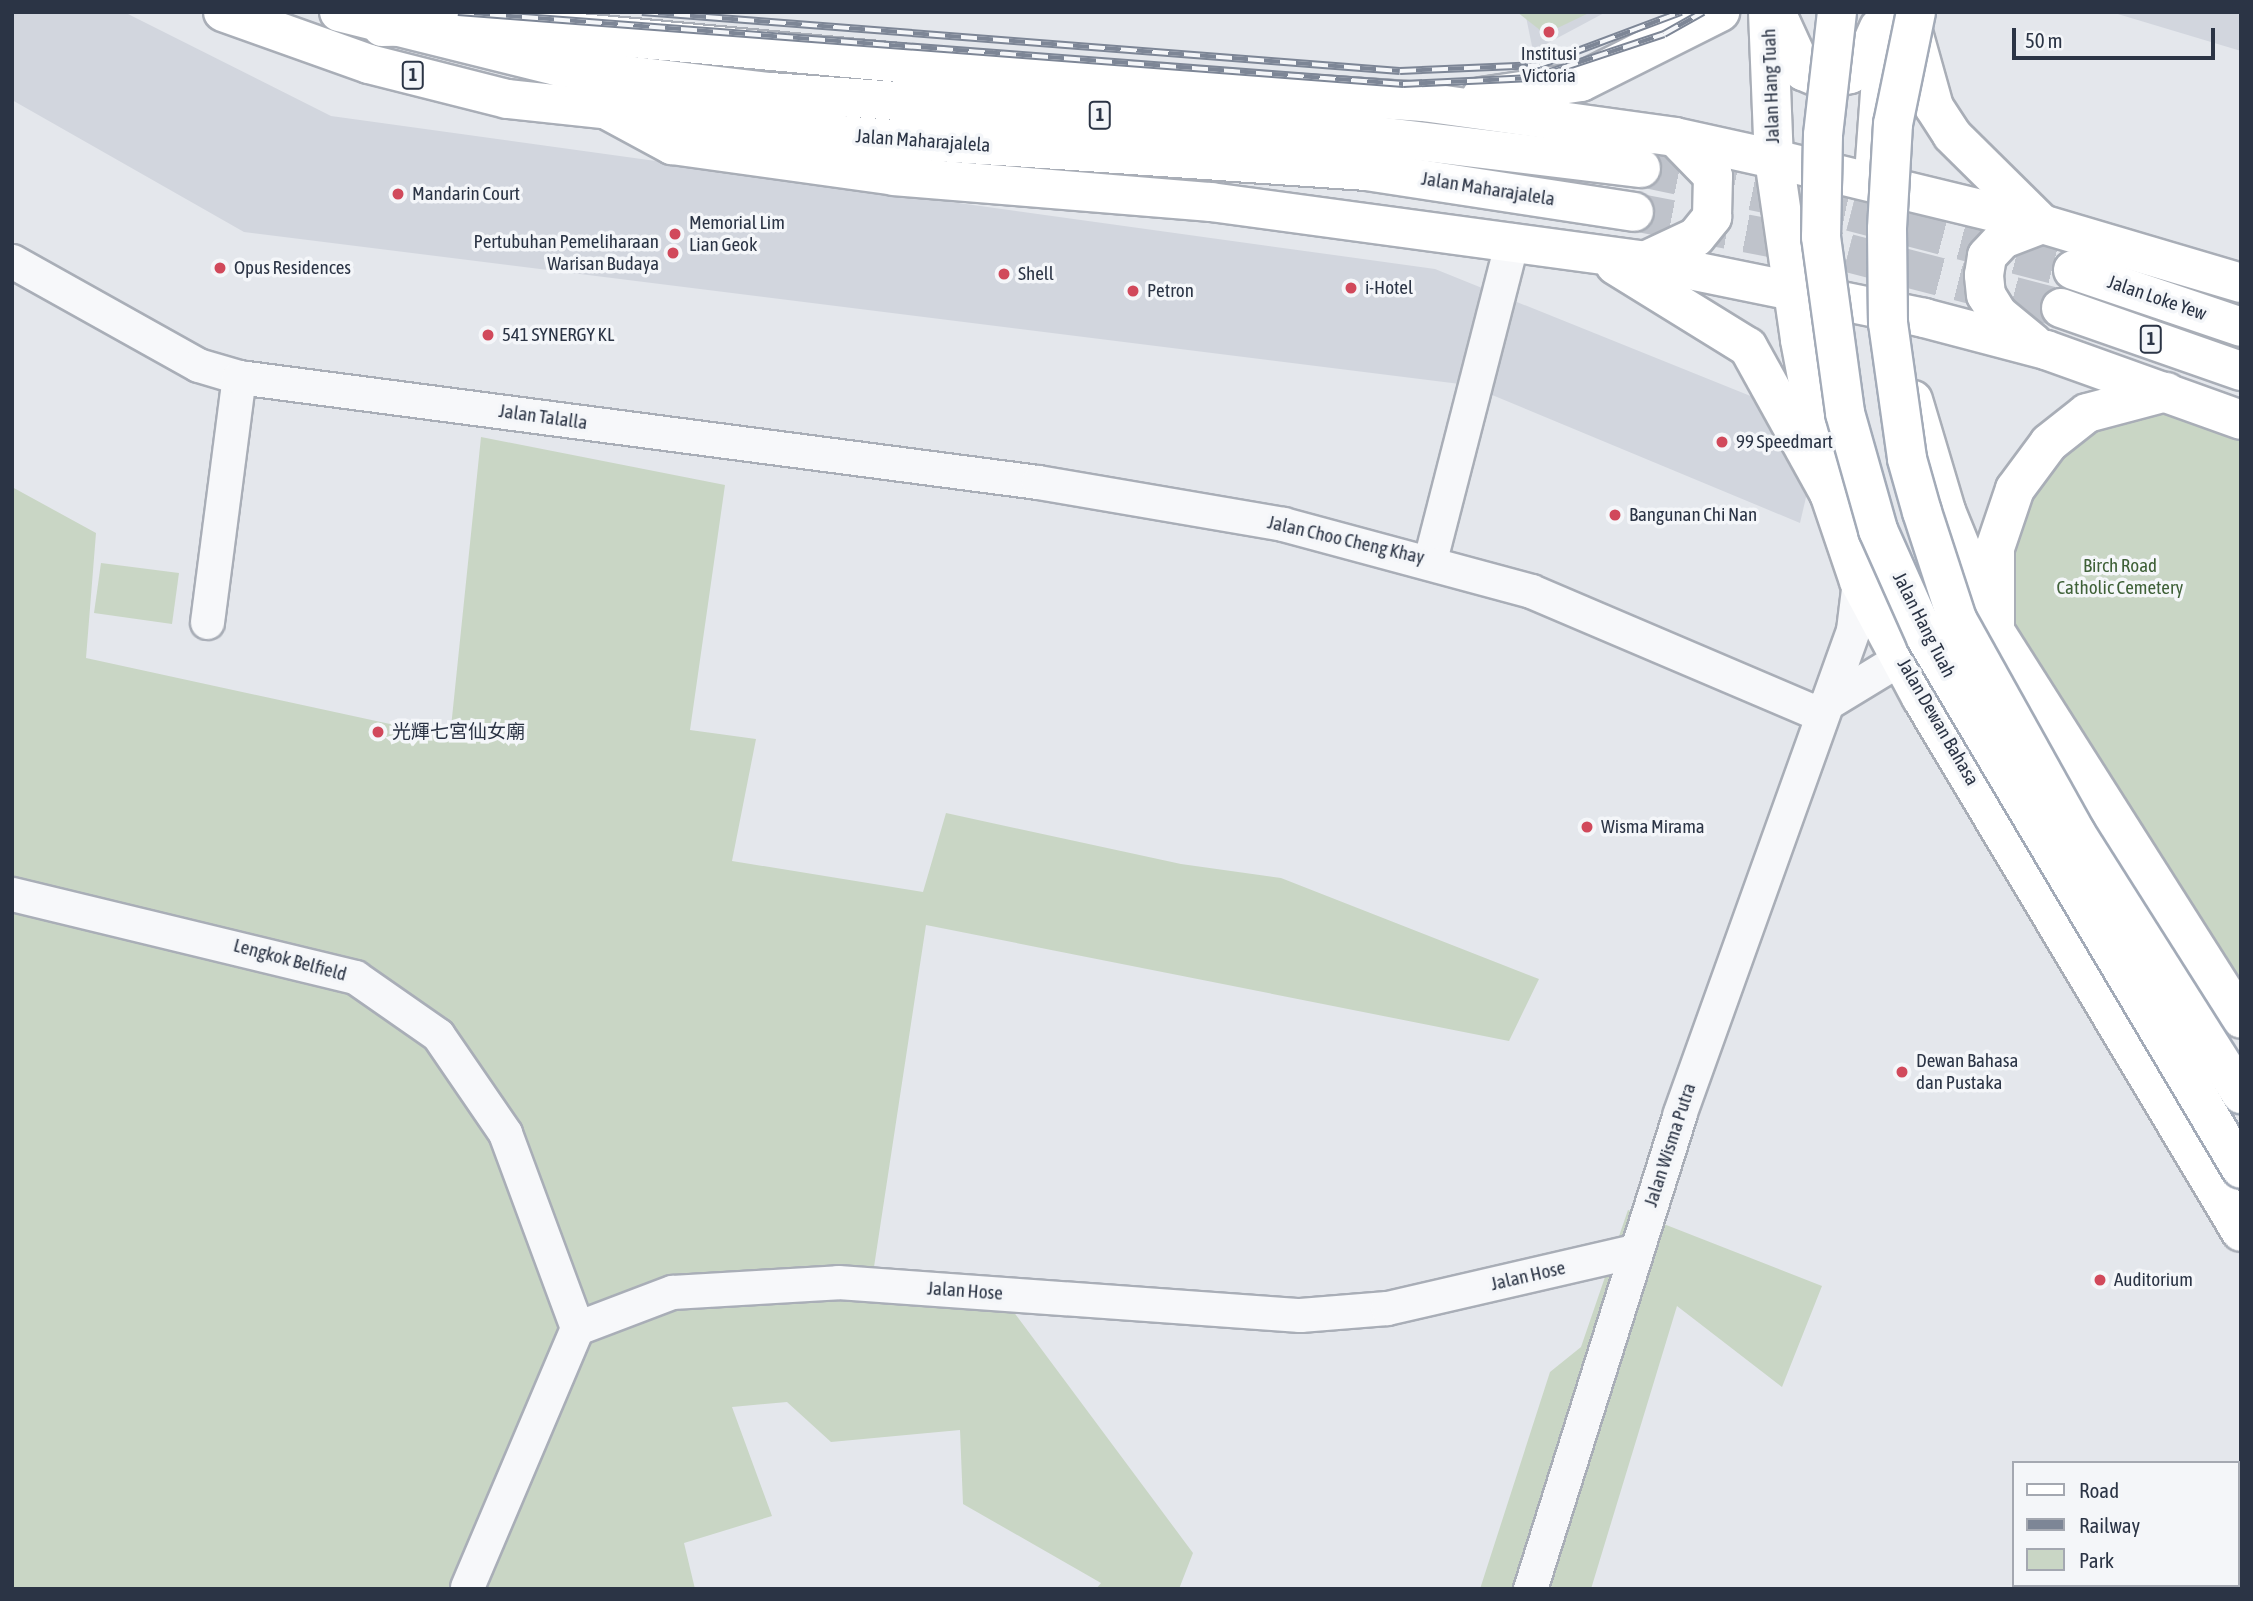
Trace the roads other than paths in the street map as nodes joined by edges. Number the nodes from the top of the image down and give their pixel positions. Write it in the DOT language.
graph roads {
  1 [pos="223,12"];
  2 [pos="339,12"];
  3 [pos="1720,12"];
  4 [pos="1768,12"];
  5 [pos="1776,12"];
  6 [pos="1837,12"];
  7 [pos="1908,12"];
  8 [pos="1916,12"];
  9 [pos="1886,13"];
  10 [pos="382,27"];
  11 [pos="1423,102"];
  12 [pos="609,111"];
  13 [pos="1675,137"];
  14 [pos="1774,159"];
  15 [pos="1641,168"];
  16 [pos="1875,184"];
  17 [pos="1634,212"];
  18 [pos="2042,224"];
  19 [pos="1512,240"];
  20 [pos="1599,256"];
  21 [pos="12,261"];
  22 [pos="1645,261"];
  23 [pos="2073,270"];
  24 [pos="2241,283"];
  25 [pos="1792,290"];
  26 [pos="2061,308"];
  27 [pos="1897,311"];
  28 [pos="2241,327"];
  29 [pos="2046,351"];
  30 [pos="2241,371"];
  31 [pos="239,377"];
  32 [pos="2168,392"];
  33 [pos="2241,420"];
  34 [pos="846,457"];
  35 [pos="1829,493"];
  36 [pos="1430,560"];
  37 [pos="1859,581"];
  38 [pos="207,622"];
  39 [pos="1995,632"];
  40 [pos="1901,658"];
  41 [pos="1822,710"];
  42 [pos="12,894"];
  43 [pos="2241,1019"];
  44 [pos="2241,1094"];
  45 [pos="2241,1169"];
  46 [pos="2241,1232"];
  47 [pos="1634,1251"];
  48 [pos="577,1328"];
  49 [pos="463,1588"];
  50 [pos="1530,1589"];
  1 -- 12 [label="main road, Jalan Maharajalela / 1"];
  2 -- 10 [label="main road, Jalan Maharajalela / 1"];
  3 -- 11 [label="main road"];
  4 -- 14 [label="main road, Jalan Hang Tuah"];
  5 -- 9 [label="main road"];
  6 -- 45 [label="main road, Jalan Hang Tuah, bridge"];
  7 -- 18 [label="main road"];
  8 -- 44 [label="main road, Jalan Hang Tuah, bridge"];
  9 -- 16 [label="main road"];
  10 -- 11 [label="main road"];
  10 -- 15 [label="main road, Jalan Maharajalela / 1"];
  11 -- 13 [label="main road"];
  12 -- 17 [label="main road, Jalan Maharajalela / 1"];
  12 -- 19 [label="main road"];
  13 -- 14 [label="main road"];
  13 -- 22 [label="main road"];
  14 -- 16 [label="main road"];
  14 -- 25 [label="main road, Jalan Dewan Bahasa"];
  16 -- 18 [label="main road"];
  16 -- 27 [label="main road"];
  18 -- 24 [label="main road"];
  18 -- 29 [label="main road"];
  19 -- 20 [label="main road"];
  19 -- 36 [label="street"];
  20 -- 22 [label="main road"];
  20 -- 35 [label="main road"];
  21 -- 31 [label="street, Jalan Talalla"];
  22 -- 25 [label="main road"];
  23 -- 28 [label="main road, Jalan Loke Yew / 1"];
  25 -- 27 [label="main road"];
  25 -- 35 [label="main road, Jalan Dewan Bahasa"];
  26 -- 30 [label="main road, 1"];
  27 -- 29 [label="main road"];
  27 -- 39 [label="main road"];
  29 -- 32 [label="main road"];
  31 -- 34 [label="street, Jalan Talalla"];
  31 -- 38 [label="street"];
  32 -- 33 [label="main road"];
  32 -- 39 [label="main road"];
  34 -- 36 [label="street, Jalan Choo Cheng Khay"];
  35 -- 37 [label="main road, Jalan Dewan Bahasa"];
  36 -- 41 [label="street, Jalan Choo Cheng Khay"];
  37 -- 40 [label="main road, Jalan Dewan Bahasa"];
  37 -- 41 [label="street, Jalan Wisma Putra"];
  39 -- 43 [label="main road"];
  40 -- 41 [label="street"];
  40 -- 46 [label="main road, Jalan Dewan Bahasa"];
  41 -- 47 [label="street, Jalan Wisma Putra"];
  42 -- 48 [label="street, Lengkok Belfield"];
  47 -- 48 [label="street, Jalan Hose"];
  47 -- 50 [label="street, Jalan Wisma Putra"];
  48 -- 49 [label="street"];
}
